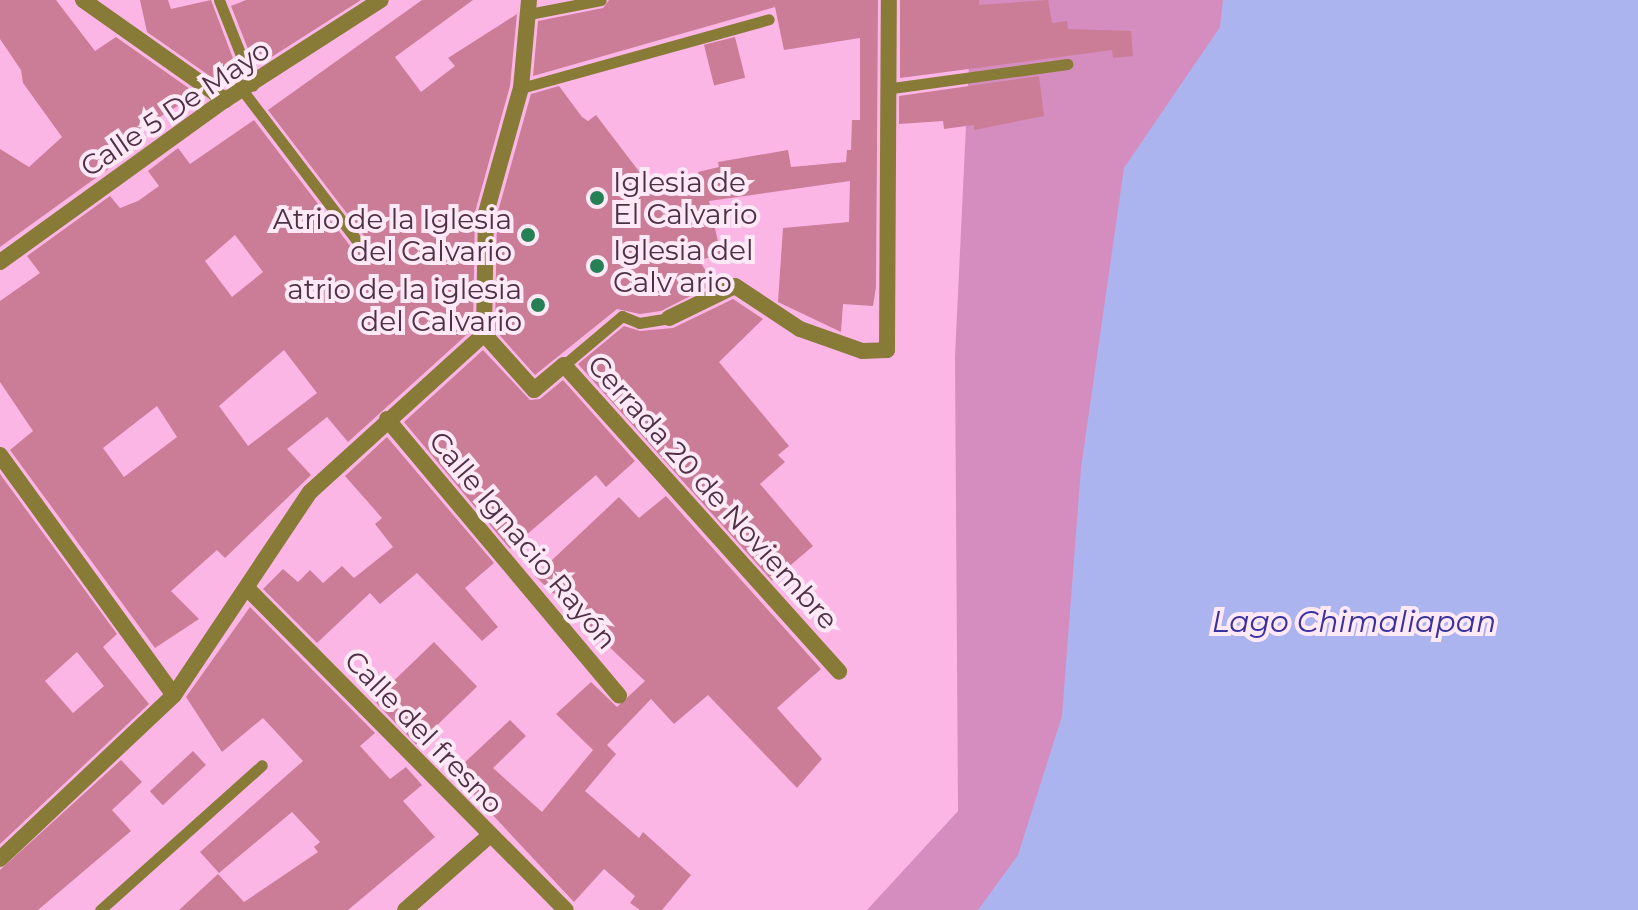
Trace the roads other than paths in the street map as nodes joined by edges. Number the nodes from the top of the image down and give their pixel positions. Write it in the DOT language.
graph roads {
  1 [pos="83,0"];
  2 [pos="219,0"];
  3 [pos="381,0"];
  4 [pos="601,0"];
  5 [pos="889,0"];
  6 [pos="529,7"];
  7 [pos="769,19"];
  8 [pos="1067,64"];
  9 [pos="248,88"];
  10 [pos="521,88"];
  11 [pos="892,88"];
  12 [pos="225,100"];
  13 [pos="361,246"];
  14 [pos="0,262"];
  15 [pos="669,318"];
  16 [pos="484,334"];
  17 [pos="564,365"];
  18 [pos="387,419"];
  19 [pos="0,455"];
  20 [pos="247,588"];
  21 [pos="839,672"];
  22 [pos="174,695"];
  23 [pos="619,695"];
  24 [pos="262,765"];
  25 [pos="489,836"];
  26 [pos="0,859"];
  27 [pos="100,910"];
  28 [pos="405,910"];
  29 [pos="566,910"];
  1 -- 12 [label="street"];
  2 -- 9 [label="lane"];
  3 -- 9 [label="street, Calle 5 De Mayo"];
  4 -- 6 [label="lane"];
  5 -- 11 [label="street"];
  6 -- 10 [label="street"];
  7 -- 10 [label="lane"];
  8 -- 11 [label="lane"];
  9 -- 12 [label="street, Calle 5 De Mayo"];
  9 -- 13 [label="lane"];
  10 -- 16 [label="street"];
  11 -- 15 [label="street"];
  12 -- 14 [label="street, Calle 5 De Mayo"];
  15 -- 17 [label="lane"];
  16 -- 17 [label="street, Cerrada 20 de Noviembre"];
  16 -- 18 [label="street"];
  17 -- 21 [label="street, Cerrada 20 de Noviembre"];
  18 -- 20 [label="street"];
  18 -- 23 [label="street, Calle Ignacio Rayón"];
  19 -- 22 [label="street"];
  20 -- 22 [label="street"];
  20 -- 25 [label="street, Calle del fresno"];
  22 -- 26 [label="street"];
  24 -- 27 [label="lane"];
  25 -- 28 [label="street"];
  25 -- 29 [label="street, Calle del fresno"];
}
